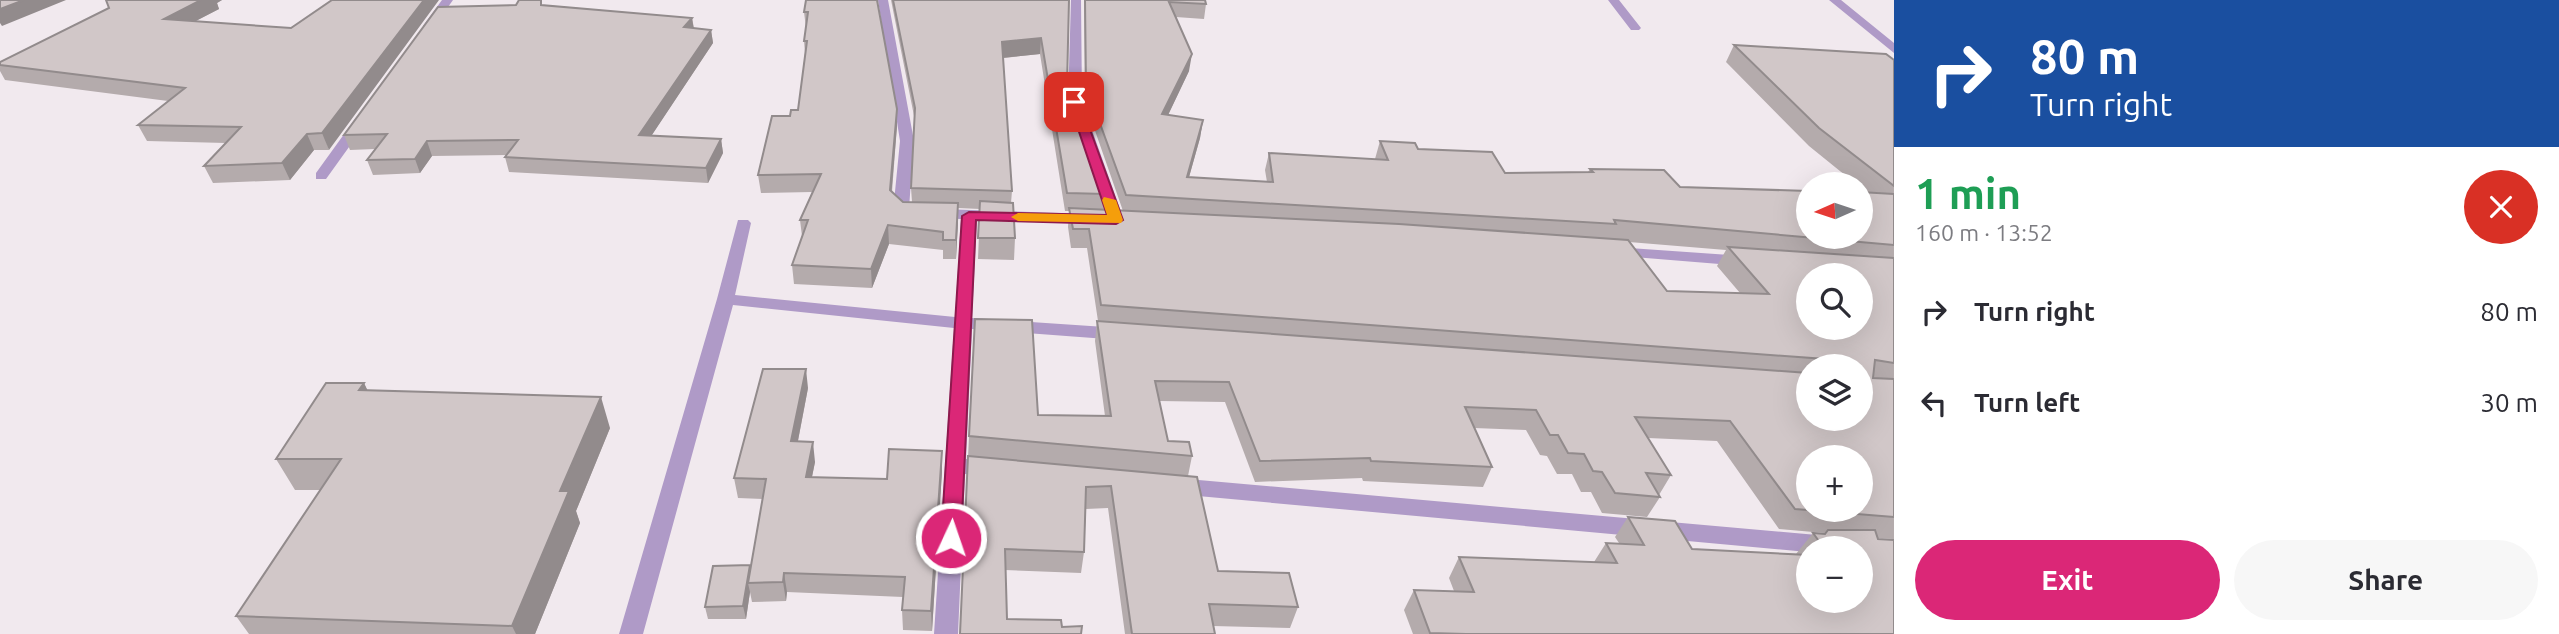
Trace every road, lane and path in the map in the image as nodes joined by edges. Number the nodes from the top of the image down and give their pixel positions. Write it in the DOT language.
graph roads {
  1 [pos="448,0"];
  2 [pos="883,0"];
  3 [pos="1076,0"];
  4 [pos="1613,0"];
  5 [pos="1834,0"];
  6 [pos="1635,28"];
  7 [pos="424,33"];
  8 [pos="1894,49"];
  9 [pos="368,110"];
  10 [pos="321,176"];
  11 [pos="969,216"];
  12 [pos="743,223"];
  13 [pos="1600,251"];
  14 [pos="1761,262"];
  15 [pos="726,299"];
  16 [pos="963,323"];
  17 [pos="1143,336"];
  18 [pos="955,466"];
  19 [pos="1010,471"];
  20 [pos="1149,483"];
  21 [pos="1796,542"];
  22 [pos="631,634"];
  23 [pos="946,634"];
  1 -- 7 [label="street"];
  2 -- 11 [label="street"];
  3 -- 11 [label="street"];
  4 -- 6 [label="street"];
  5 -- 8 [label="street"];
  9 -- 10 [label="street"];
  11 -- 16 [label="street"];
  12 -- 15 [label="street"];
  13 -- 14 [label="street"];
  15 -- 16 [label="street"];
  15 -- 22 [label="street"];
  16 -- 17 [label="street"];
  16 -- 18 [label="street"];
  18 -- 19 [label="street"];
  18 -- 23 [label="street"];
  20 -- 21 [label="street"];
}
